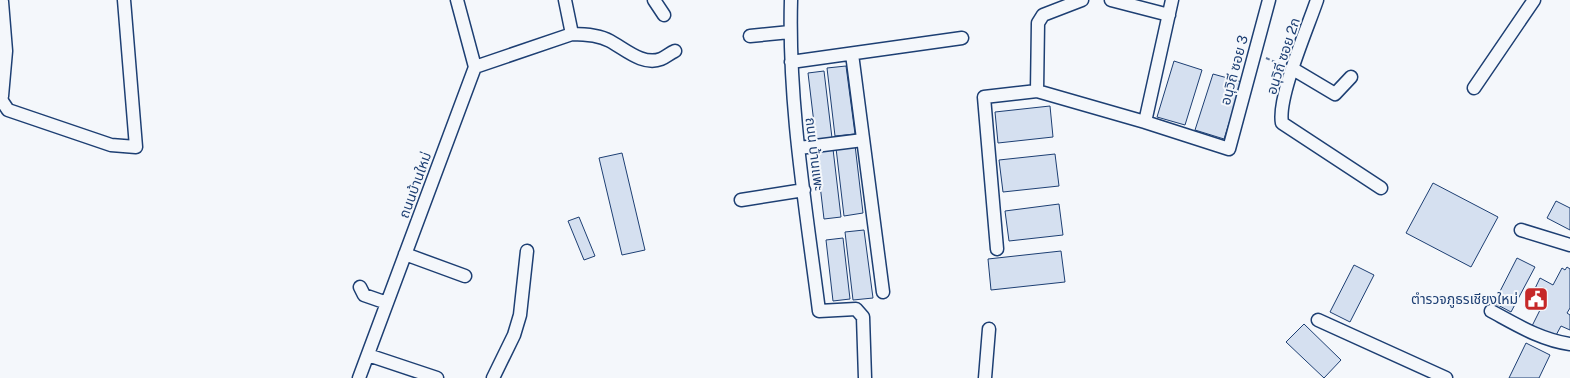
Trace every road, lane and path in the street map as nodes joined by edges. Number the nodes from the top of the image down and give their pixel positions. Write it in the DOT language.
graph roads {
  1 [pos="124,0"];
  2 [pos="457,0"];
  3 [pos="565,0"];
  4 [pos="654,0"];
  5 [pos="791,0"];
  6 [pos="1082,0"];
  7 [pos="1111,0"];
  8 [pos="1172,0"];
  9 [pos="1269,0"];
  10 [pos="1317,0"];
  11 [pos="1534,0"];
  12 [pos="0,2"];
  13 [pos="664,15"];
  14 [pos="1169,15"];
  15 [pos="790,32"];
  16 [pos="572,34"];
  17 [pos="750,36"];
  18 [pos="962,38"];
  19 [pos="675,51"];
  20 [pos="1254,53"];
  21 [pos="852,54"];
  22 [pos="791,62"];
  23 [pos="475,67"];
  24 [pos="1293,69"];
  25 [pos="1351,77"];
  26 [pos="1474,88"];
  27 [pos="1037,91"];
  28 [pos="0,97"];
  29 [pos="1145,122"];
  30 [pos="863,140"];
  31 [pos="799,148"];
  32 [pos="1381,188"];
  33 [pos="804,190"];
  34 [pos="741,200"];
  35 [pos="1521,230"];
  36 [pos="1570,245"];
  37 [pos="998,249"];
  38 [pos="527,251"];
  39 [pos="405,254"];
  40 [pos="464,276"];
  41 [pos="360,287"];
  42 [pos="883,292"];
  43 [pos="387,303"];
  44 [pos="1491,311"];
  45 [pos="1318,320"];
  46 [pos="989,329"];
  47 [pos="1570,344"];
  48 [pos="368,355"];
  49 [pos="359,378"];
  50 [pos="437,378"];
  51 [pos="493,378"];
  52 [pos="865,378"];
  53 [pos="985,378"];
  54 [pos="1446,378"];
  1 -- 28 [label="street"];
  2 -- 23 [label="street"];
  3 -- 16 [label="street"];
  4 -- 13 [label="street"];
  5 -- 15 [label="street, ถนน บ้านแพะ"];
  6 -- 27 [label="street"];
  7 -- 14 [label="street"];
  8 -- 14 [label="street"];
  9 -- 20 [label="street, อนุวิถี ซอย 3"];
  10 -- 24 [label="street, อนุวิถี ซอย 2ก"];
  11 -- 26 [label="street"];
  12 -- 28 [label="main road"];
  14 -- 29 [label="street"];
  15 -- 17 [label="street"];
  15 -- 22 [label="street, ถนน บ้านแพะ"];
  16 -- 19 [label="street"];
  16 -- 23 [label="street"];
  18 -- 21 [label="street"];
  20 -- 24 [label="path"];
  20 -- 29 [label="street, อนุวิถี ซอย 3"];
  21 -- 22 [label="street"];
  21 -- 30 [label="street"];
  22 -- 31 [label="street, ถนน บ้านแพะ"];
  23 -- 39 [label="street, ถนนบ้านใหม่"];
  24 -- 25 [label="street"];
  24 -- 32 [label="street, อนุวิถี ซอย 2ก"];
  27 -- 29 [label="street"];
  27 -- 37 [label="street"];
  30 -- 31 [label="street"];
  30 -- 42 [label="street"];
  31 -- 33 [label="street, ถนน บ้านแพะ"];
  33 -- 34 [label="street"];
  33 -- 52 [label="street, ถนน บ้านแพะ"];
  35 -- 36 [label="street"];
  38 -- 51 [label="street"];
  39 -- 40 [label="street"];
  39 -- 43 [label="street, ถนนบ้านใหม่"];
  41 -- 43 [label="street"];
  43 -- 48 [label="street, ถนนบ้านใหม่"];
  44 -- 47 [label="street"];
  45 -- 54 [label="street"];
  46 -- 53 [label="street"];
  48 -- 49 [label="street, ถนนบ้านใหม่"];
  48 -- 50 [label="street"];
}
